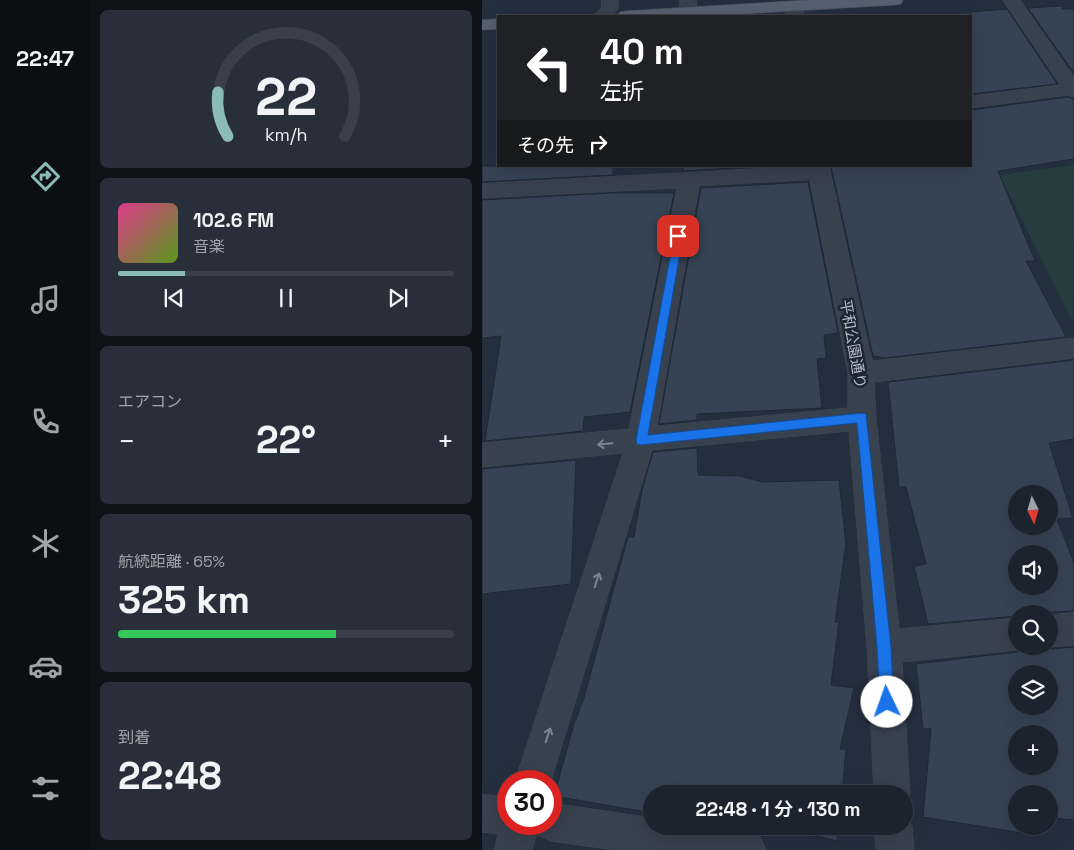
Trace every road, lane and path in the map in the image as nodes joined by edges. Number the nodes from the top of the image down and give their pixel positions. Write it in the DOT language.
graph roads {
  1 [pos="610,0"];
  2 [pos="895,0"];
  3 [pos="1010,0"];
  4 [pos="688,6"];
  5 [pos="794,11"];
  6 [pos="603,15"];
  7 [pos="632,15"];
  8 [pos="497,24"];
  9 [pos="482,25"];
  10 [pos="1073,90"];
  11 [pos="972,102"];
  12 [pos="819,170"];
  13 [pos="689,180"];
  14 [pos="482,191"];
  15 [pos="1074,348"];
  16 [pos="861,373"];
  17 [pos="862,418"];
  18 [pos="641,440"];
  19 [pos="482,455"];
  20 [pos="1074,629"];
  21 [pos="1058,630"];
  22 [pos="1008,635"];
  23 [pos="884,647"];
  24 [pos="536,770"];
  25 [pos="892,785"];
  26 [pos="482,813"];
  27 [pos="497,815"];
  28 [pos="562,824"];
  29 [pos="517,835"];
  30 [pos="894,835"];
  31 [pos="513,850"];
  32 [pos="747,850"];
  33 [pos="895,850"];
  1 -- 6 [label="street"];
  2 -- 5 [label="main road"];
  3 -- 10 [label="street"];
  4 -- 5 [label="main road"];
  4 -- 7 [label="main road"];
  8 -- 9 [label="main road"];
  10 -- 11 [label="street"];
  12 -- 13 [label="street"];
  12 -- 16 [label="street, 平和公園通り"];
  13 -- 14 [label="street"];
  13 -- 18 [label="street"];
  15 -- 16 [label="street"];
  16 -- 17 [label="street, 平和公園通り"];
  17 -- 18 [label="street"];
  17 -- 23 [label="street, 平和公園通り"];
  18 -- 19 [label="street, one-way"];
  24 -- 18 [label="street, one-way"];
  20 -- 21 [label="street"];
  22 -- 23 [label="street"];
  23 -- 25 [label="street, 平和公園通り"];
  26 -- 27 [label="street"];
  28 -- 32 [label="street"];
  29 -- 31 [label="street"];
  30 -- 33 [label="street"];
}
